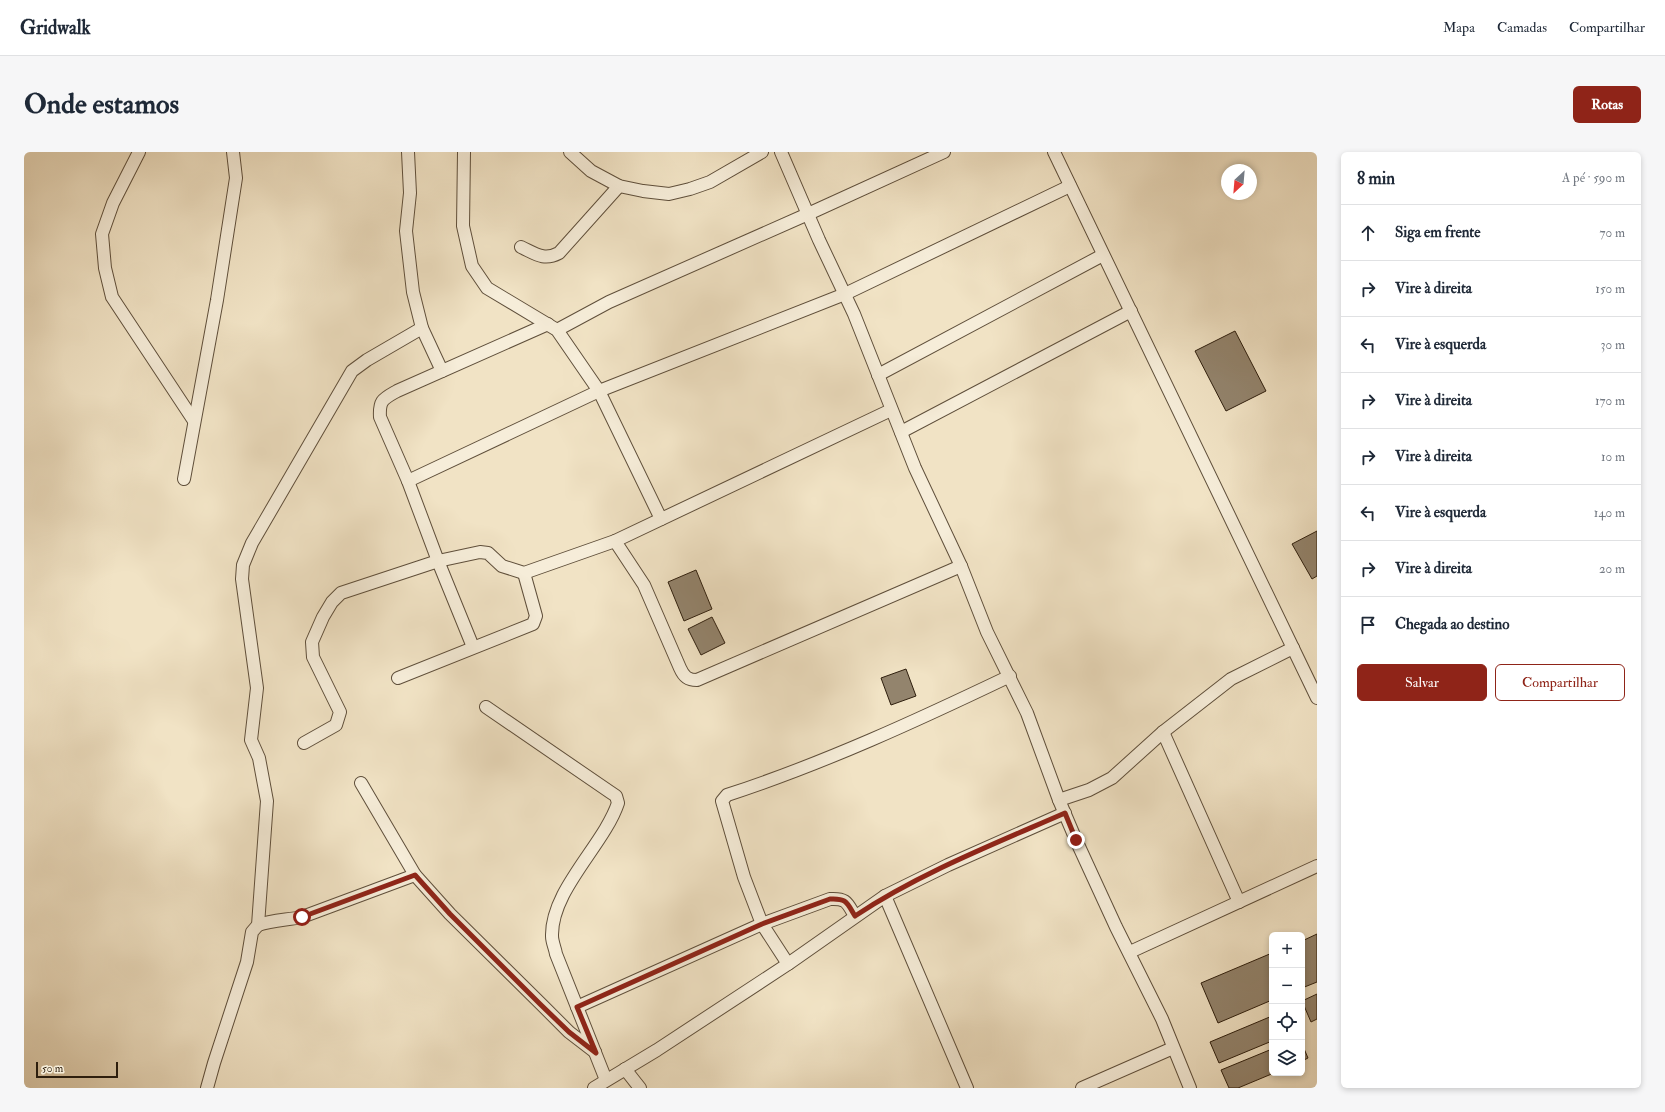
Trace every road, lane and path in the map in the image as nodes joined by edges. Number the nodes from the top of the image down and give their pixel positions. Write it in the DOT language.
graph roads {
  1 [pos="139,152"];
  2 [pos="232,152"];
  3 [pos="408,152"];
  4 [pos="464,152"];
  5 [pos="570,152"];
  6 [pos="762,152"];
  7 [pos="781,152"];
  8 [pos="944,152"];
  9 [pos="1054,152"];
  10 [pos="619,186"];
  11 [pos="1070,186"];
  12 [pos="808,214"];
  13 [pos="521,247"];
  14 [pos="1104,255"];
  15 [pos="845,294"];
  16 [pos="1131,311"];
  17 [pos="553,327"];
  18 [pos="422,328"];
  19 [pos="442,371"];
  20 [pos="878,374"];
  21 [pos="599,391"];
  22 [pos="891,410"];
  23 [pos="194,421"];
  24 [pos="900,432"];
  25 [pos="184,479"];
  26 [pos="408,480"];
  27 [pos="661,519"];
  28 [pos="615,540"];
  29 [pos="438,561"];
  30 [pos="961,566"];
  31 [pos="524,573"];
  32 [pos="473,647"];
  33 [pos="1293,648"];
  34 [pos="1010,676"];
  35 [pos="398,678"];
  36 [pos="1317,698"];
  37 [pos="486,707"];
  38 [pos="1163,732"];
  39 [pos="304,743"];
  40 [pos="361,783"];
  41 [pos="1059,800"];
  42 [pos="1065,813"];
  43 [pos="1317,866"];
  44 [pos="415,875"];
  45 [pos="885,896"];
  46 [pos="1239,902"];
  47 [pos="855,916"];
  48 [pos="762,924"];
  49 [pos="258,925"];
  50 [pos="1130,952"];
  51 [pos="788,964"];
  52 [pos="577,1007"];
  53 [pos="1173,1048"];
  54 [pos="596,1053"];
  55 [pos="625,1069"];
  56 [pos="606,1080"];
  57 [pos="207,1088"];
  58 [pos="594,1088"];
  59 [pos="640,1088"];
  60 [pos="967,1088"];
  61 [pos="1082,1088"];
  62 [pos="1190,1088"];
  1 -- 23 [label="street"];
  2 -- 23 [label="street"];
  3 -- 18 [label="street"];
  4 -- 17 [label="street"];
  5 -- 10 [label="street"];
  6 -- 10 [label="street"];
  7 -- 12 [label="street"];
  8 -- 12 [label="street"];
  9 -- 11 [label="street"];
  10 -- 13 [label="street"];
  11 -- 14 [label="street"];
  11 -- 15 [label="street"];
  12 -- 15 [label="street"];
  12 -- 17 [label="street"];
  14 -- 16 [label="street"];
  14 -- 20 [label="street"];
  15 -- 20 [label="street"];
  15 -- 21 [label="street"];
  16 -- 24 [label="street"];
  16 -- 33 [label="street"];
  17 -- 19 [label="street"];
  17 -- 21 [label="street"];
  18 -- 19 [label="street"];
  18 -- 49 [label="street"];
  19 -- 26 [label="street"];
  20 -- 22 [label="street"];
  21 -- 26 [label="street"];
  21 -- 27 [label="street"];
  22 -- 24 [label="street"];
  22 -- 27 [label="street"];
  23 -- 25 [label="street"];
  24 -- 30 [label="street"];
  26 -- 29 [label="street"];
  27 -- 28 [label="street"];
  28 -- 30 [label="street"];
  28 -- 31 [label="street"];
  29 -- 31 [label="street"];
  29 -- 32 [label="street"];
  29 -- 39 [label="street"];
  30 -- 34 [label="street"];
  31 -- 32 [label="street"];
  32 -- 35 [label="street"];
  33 -- 36 [label="street"];
  33 -- 38 [label="street"];
  34 -- 41 [label="street"];
  34 -- 48 [label="street"];
  37 -- 52 [label="street"];
  38 -- 41 [label="street"];
  38 -- 46 [label="street"];
  40 -- 44 [label="street"];
  41 -- 42 [label="street"];
  42 -- 45 [label="street"];
  42 -- 50 [label="street"];
  43 -- 46 [label="street"];
  44 -- 49 [label="street"];
  44 -- 54 [label="street"];
  45 -- 47 [label="street"];
  45 -- 60 [label="street"];
  46 -- 50 [label="street"];
  47 -- 48 [label="street"];
  47 -- 51 [label="street"];
  48 -- 51 [label="street"];
  48 -- 52 [label="street"];
  49 -- 57 [label="street"];
  50 -- 53 [label="street"];
  51 -- 55 [label="street"];
  52 -- 54 [label="street"];
  53 -- 61 [label="street"];
  53 -- 62 [label="street"];
  54 -- 56 [label="street"];
  55 -- 56 [label="street"];
  55 -- 59 [label="street"];
  56 -- 58 [label="street"];
}
